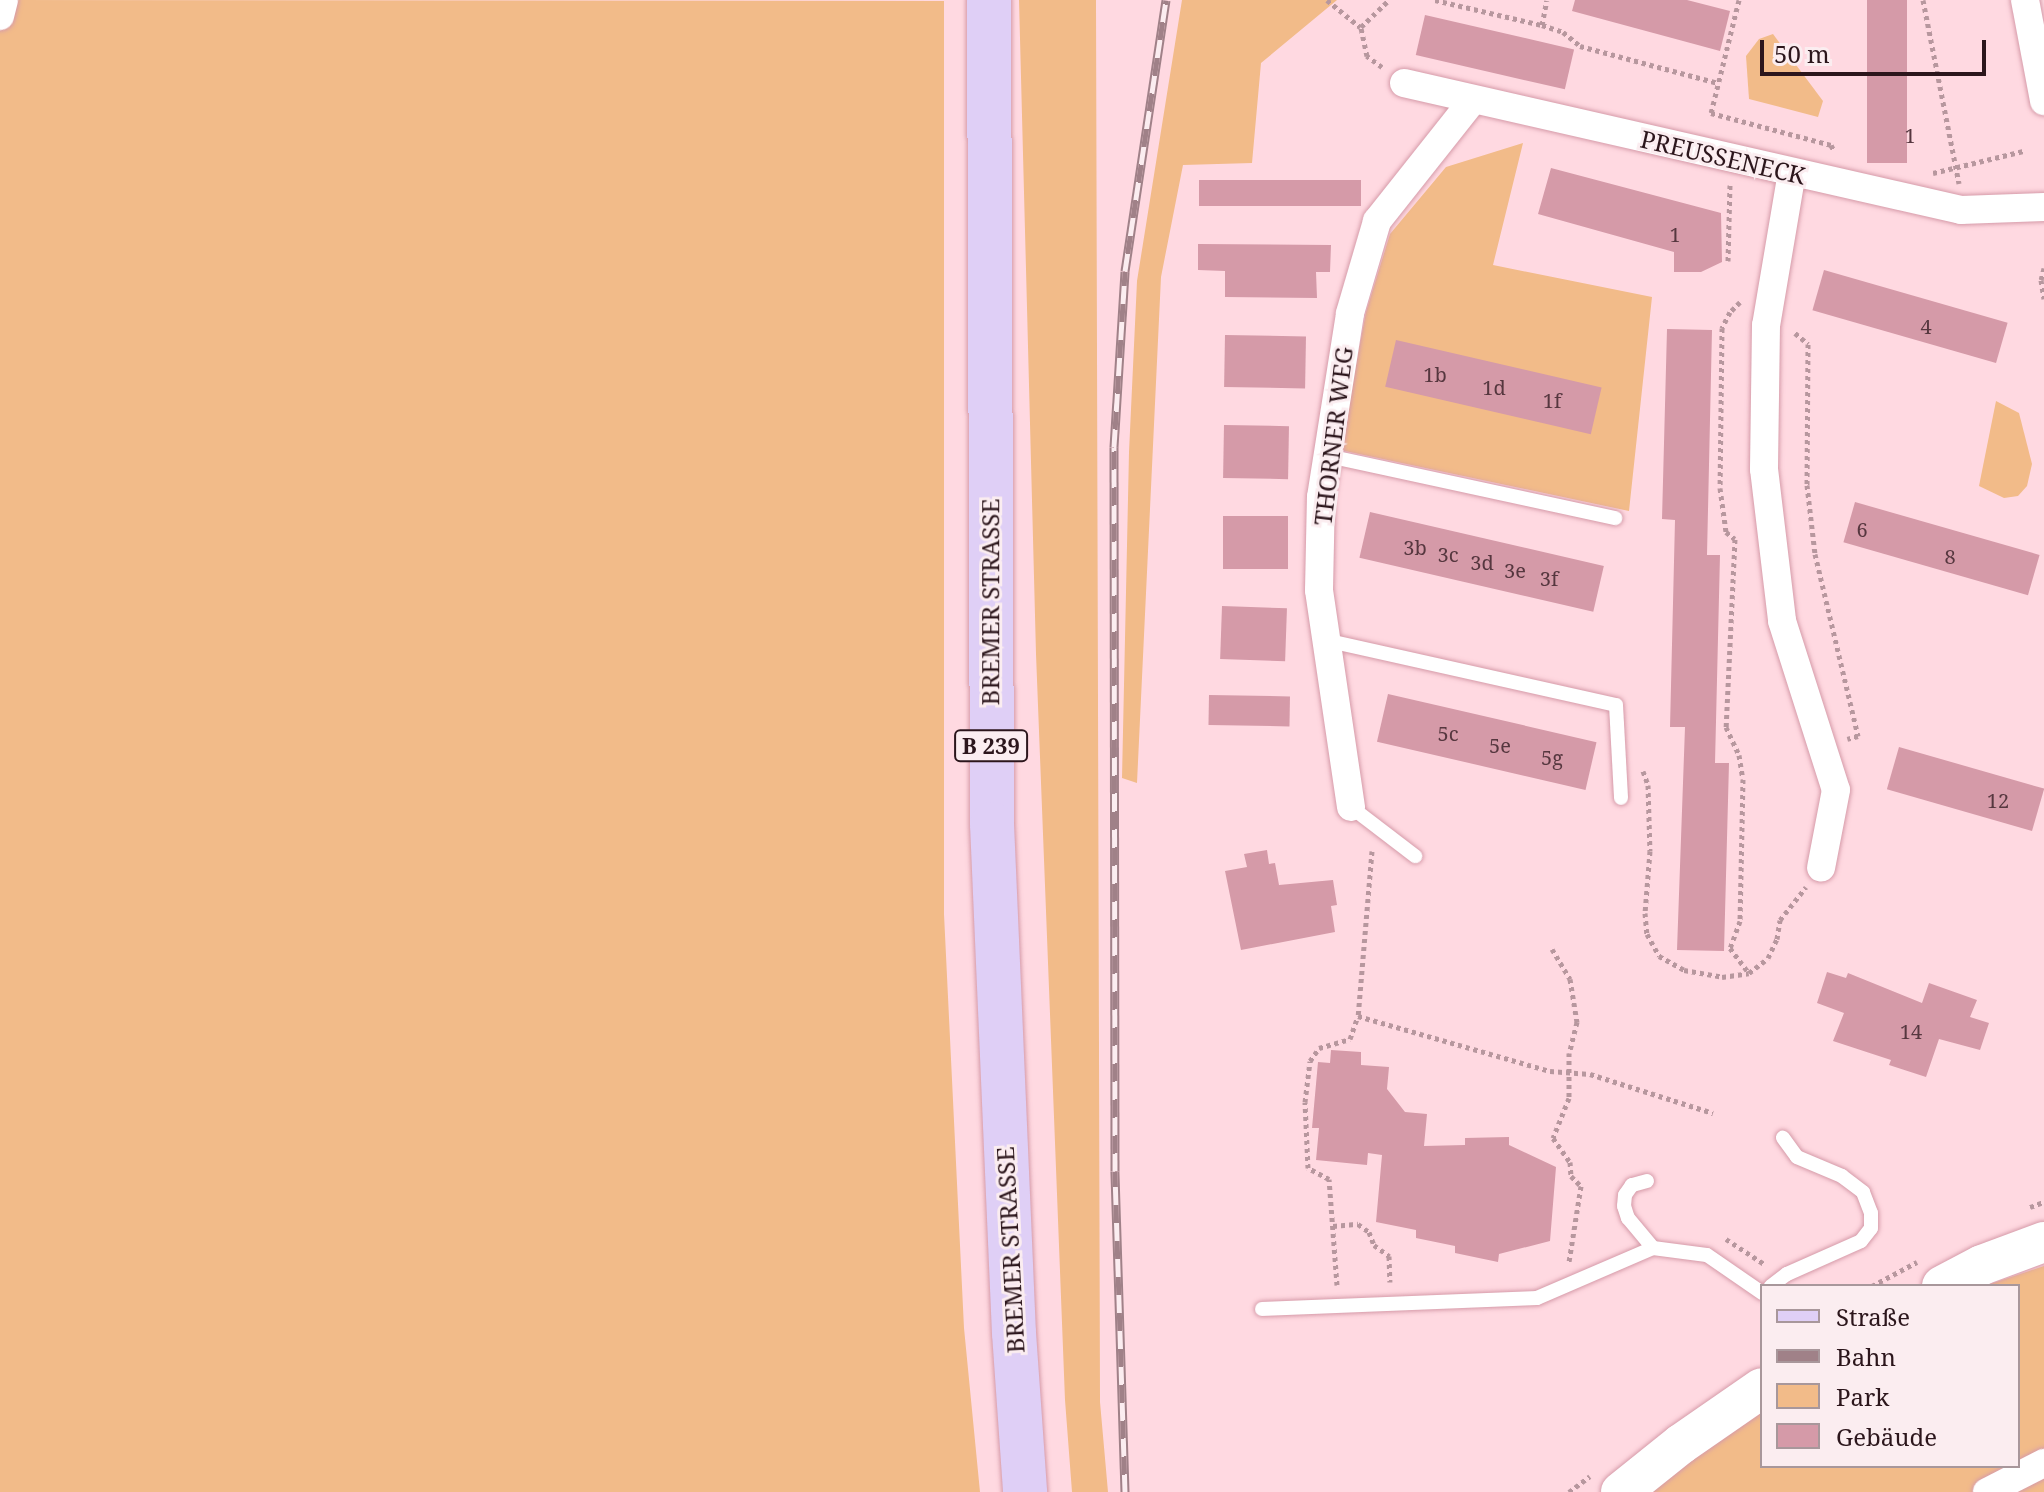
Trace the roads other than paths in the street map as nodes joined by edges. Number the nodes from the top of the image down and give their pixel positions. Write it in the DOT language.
graph roads {
  1 [pos="4,0"];
  2 [pos="989,0"];
  3 [pos="2025,0"];
  4 [pos="0,16"];
  5 [pos="1404,83"];
  6 [pos="1473,100"];
  7 [pos="2044,101"];
  8 [pos="1792,172"];
  9 [pos="2044,207"];
  10 [pos="1328,456"];
  11 [pos="1615,518"];
  12 [pos="1324,639"];
  13 [pos="1621,798"];
  14 [pos="1362,814"];
  15 [pos="1415,856"];
  16 [pos="1821,868"];
  17 [pos="1783,1138"];
  18 [pos="1647,1181"];
  19 [pos="2044,1242"];
  20 [pos="1653,1248"];
  21 [pos="1774,1283"];
  22 [pos="1946,1284"];
  23 [pos="1760,1292"];
  24 [pos="1262,1309"];
  25 [pos="1760,1389"];
  26 [pos="2044,1463"];
  27 [pos="1025,1492"];
  28 [pos="1621,1492"];
  29 [pos="1987,1492"];
  1 -- 4 [label="street"];
  2 -- 27 [label="main road, BREMER STRASSE / B 239"];
  3 -- 7 [label="street"];
  5 -- 6 [label="street, PREUSSENECK"];
  6 -- 8 [label="street, PREUSSENECK"];
  6 -- 10 [label="street, THORNER WEG"];
  8 -- 9 [label="street, PREUSSENECK"];
  8 -- 16 [label="street"];
  10 -- 11 [label="lane"];
  10 -- 12 [label="street, THORNER WEG"];
  12 -- 13 [label="lane"];
  12 -- 14 [label="street, THORNER WEG"];
  14 -- 15 [label="lane"];
  17 -- 21 [label="lane"];
  18 -- 20 [label="lane"];
  19 -- 22 [label="main road"];
  20 -- 23 [label="lane"];
  20 -- 24 [label="lane"];
  25 -- 28 [label="main road"];
  26 -- 29 [label="street"];
}
